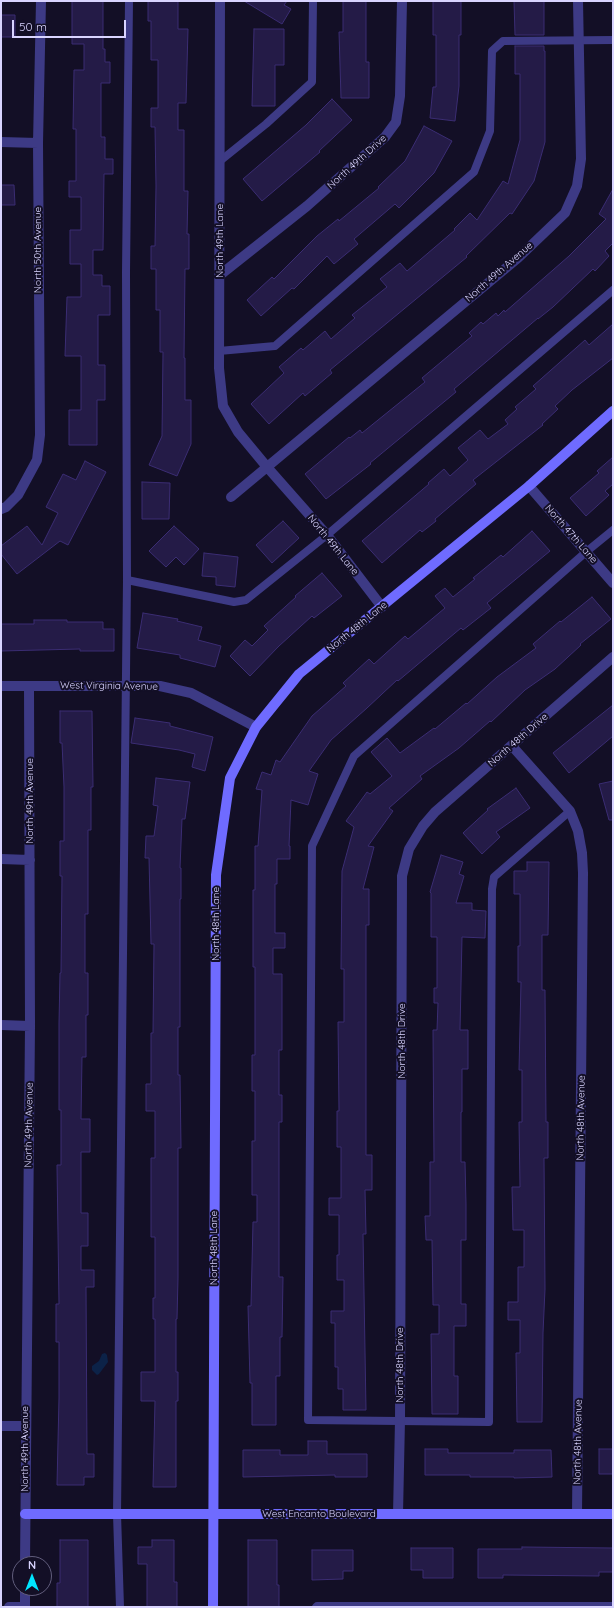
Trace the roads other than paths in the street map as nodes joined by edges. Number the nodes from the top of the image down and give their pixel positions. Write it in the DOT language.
graph roads {
  1 [pos="41,1"];
  2 [pos="128,1"];
  3 [pos="220,1"];
  4 [pos="313,1"];
  5 [pos="402,1"];
  6 [pos="578,1"];
  7 [pos="579,40"];
  8 [pos="613,40"];
  9 [pos="1,142"];
  10 [pos="38,143"];
  11 [pos="220,161"];
  12 [pos="220,275"];
  13 [pos="613,290"];
  14 [pos="219,351"];
  15 [pos="613,411"];
  16 [pos="267,467"];
  17 [pos="529,486"];
  18 [pos="231,497"];
  19 [pos="1,509"];
  20 [pos="613,530"];
  21 [pos="327,535"];
  22 [pos="586,552"];
  23 [pos="127,580"];
  24 [pos="613,583"];
  25 [pos="382,607"];
  26 [pos="613,657"];
  27 [pos="125,685"];
  28 [pos="1,686"];
  29 [pos="30,686"];
  30 [pos="256,727"];
  31 [pos="512,746"];
  32 [pos="570,811"];
  33 [pos="1,859"];
  34 [pos="30,860"];
  35 [pos="1,1025"];
  36 [pos="30,1026"];
  37 [pos="400,1420"];
  38 [pos="1,1426"];
  39 [pos="25,1426"];
  40 [pos="25,1514"];
  41 [pos="117,1514"];
  42 [pos="213,1514"];
  43 [pos="398,1514"];
  44 [pos="577,1514"];
  45 [pos="613,1514"];
  46 [pos="25,1556"];
  47 [pos="25,1596"];
  48 [pos="613,1606"];
  49 [pos="9,1607"];
  50 [pos="25,1607"];
  51 [pos="120,1607"];
  52 [pos="213,1607"];
  53 [pos="316,1607"];
  1 -- 10 [label="street, North 50th Avenue"];
  2 -- 23 [label="lane"];
  3 -- 11 [label="street, North 49th Lane"];
  4 -- 11 [label="lane"];
  5 -- 12 [label="street, North 49th Drive"];
  6 -- 7 [label="street, North 49th Avenue"];
  7 -- 8 [label="lane"];
  7 -- 14 [label="lane"];
  7 -- 16 [label="street, North 49th Avenue"];
  9 -- 10 [label="street"];
  10 -- 19 [label="street, North 50th Avenue"];
  11 -- 12 [label="street, North 49th Lane"];
  12 -- 14 [label="street, North 49th Lane"];
  13 -- 21 [label="lane"];
  14 -- 16 [label="street, North 49th Lane"];
  15 -- 17 [label="street, North 48th Lane"];
  16 -- 18 [label="street"];
  16 -- 21 [label="street, North 49th Lane"];
  17 -- 22 [label="street, North 47th Lane"];
  17 -- 25 [label="street, North 48th Lane"];
  20 -- 22 [label="lane"];
  21 -- 23 [label="lane"];
  21 -- 25 [label="street, North 49th Lane"];
  22 -- 24 [label="street, North 47th Lane"];
  22 -- 37 [label="lane"];
  23 -- 27 [label="lane"];
  25 -- 30 [label="street, North 48th Lane"];
  26 -- 31 [label="street, North 48th Drive"];
  27 -- 29 [label="street, West Virginia Avenue"];
  27 -- 30 [label="street, West Virginia Avenue"];
  27 -- 41 [label="lane"];
  28 -- 29 [label="street, West Virginia Avenue"];
  29 -- 34 [label="street, North 49th Avenue"];
  30 -- 42 [label="street, North 48th Lane"];
  31 -- 32 [label="street, North 48th Avenue"];
  31 -- 37 [label="street, North 48th Drive"];
  32 -- 37 [label="lane"];
  32 -- 44 [label="street, North 48th Avenue"];
  33 -- 34 [label="street"];
  34 -- 36 [label="street, North 49th Avenue"];
  35 -- 36 [label="street"];
  36 -- 39 [label="street, North 49th Avenue"];
  37 -- 43 [label="street, North 48th Drive"];
  38 -- 39 [label="street"];
  39 -- 40 [label="street, North 49th Avenue"];
  40 -- 41 [label="street, West Encanto Boulevard"];
  40 -- 46 [label="street, North 49th Avenue"];
  41 -- 42 [label="street, West Encanto Boulevard"];
  41 -- 51 [label="lane"];
  42 -- 43 [label="street, West Encanto Boulevard"];
  42 -- 52 [label="street, North 48th Lane"];
  43 -- 44 [label="street, West Encanto Boulevard"];
  44 -- 45 [label="street, West Encanto Boulevard"];
  47 -- 50 [label="street"];
  48 -- 53 [label="lane"];
  49 -- 50 [label="street"];
}
